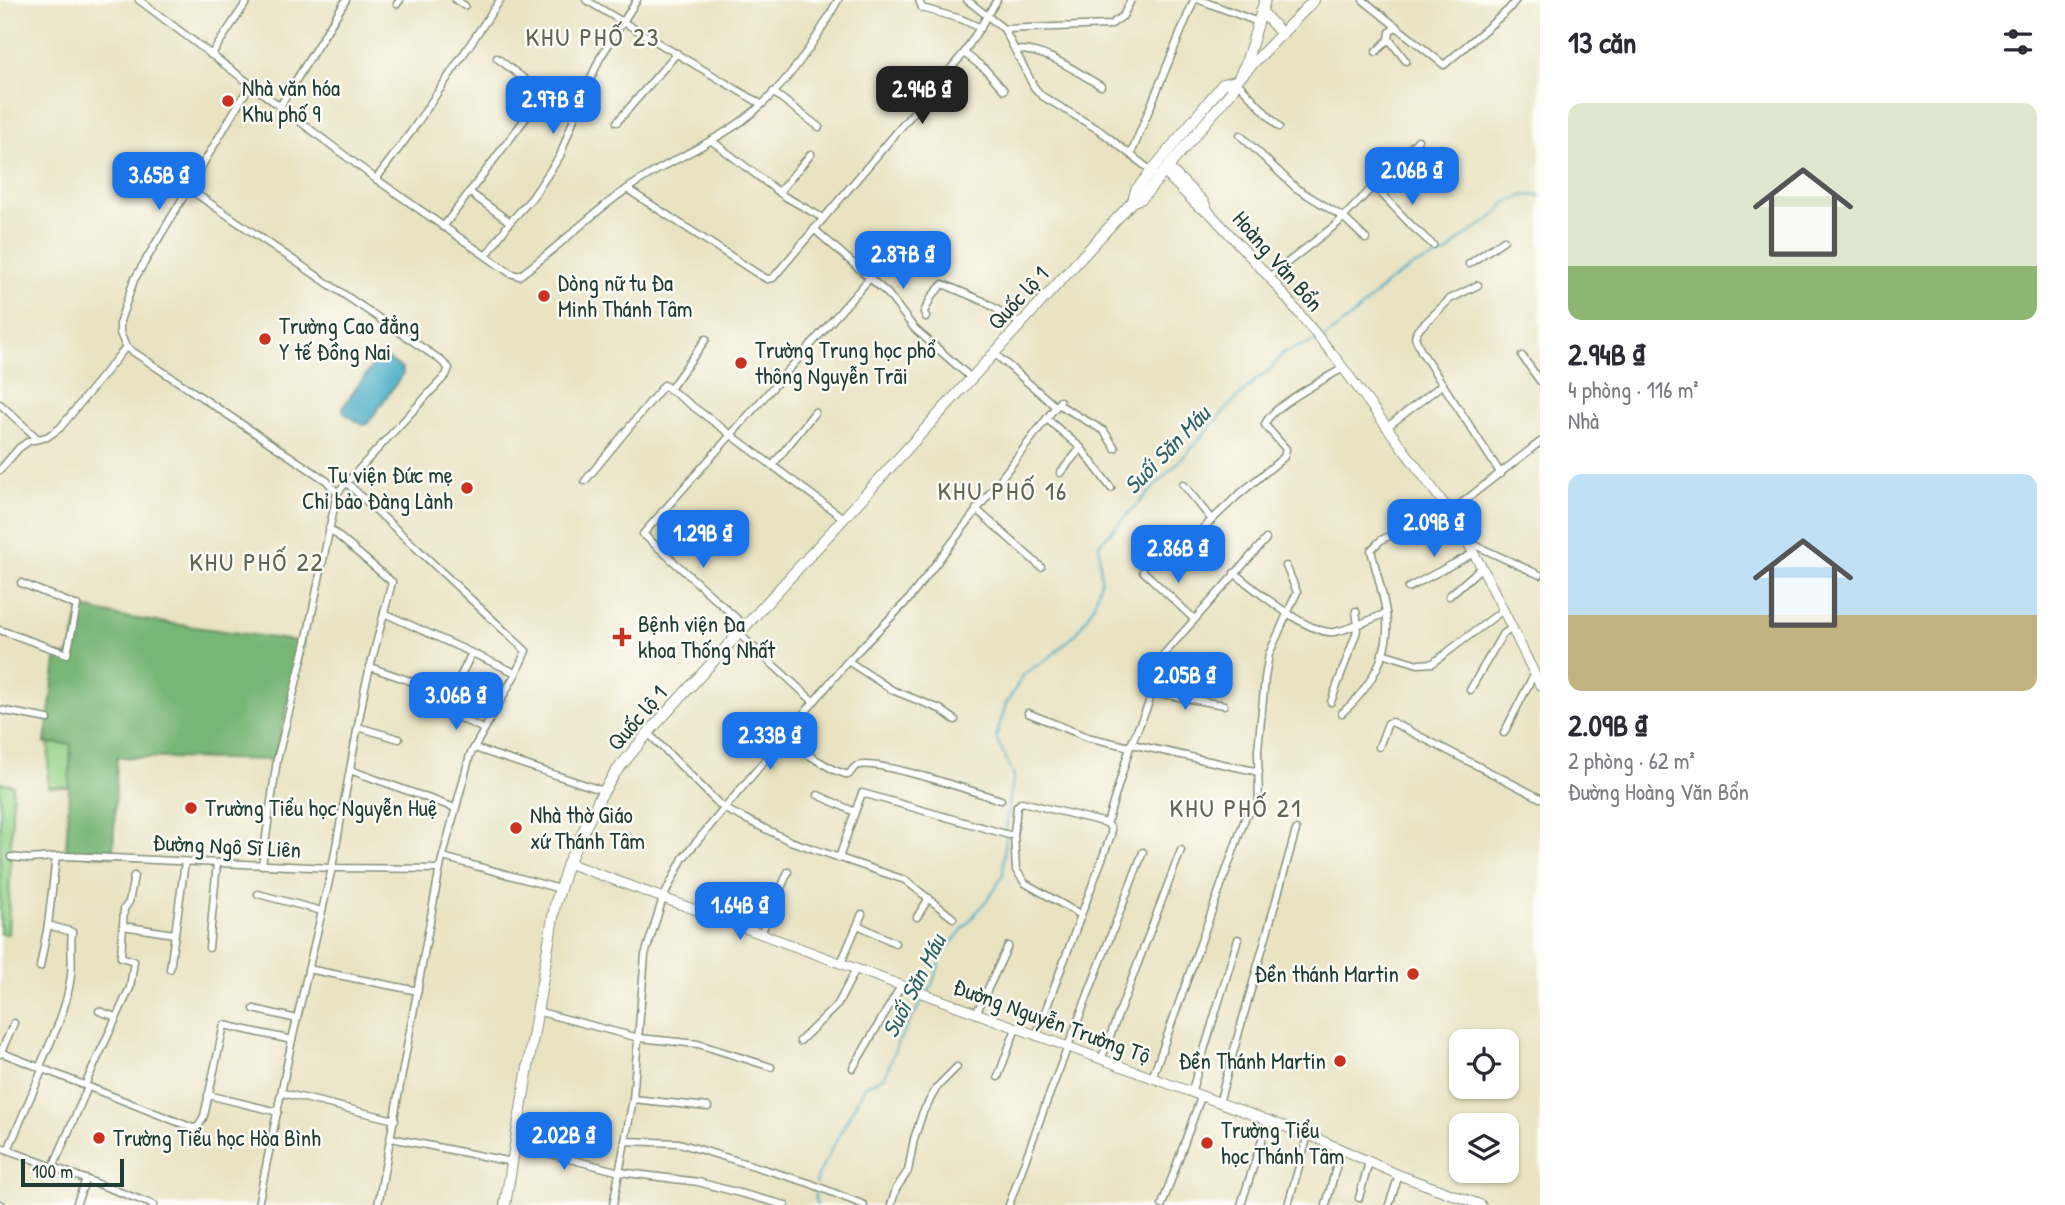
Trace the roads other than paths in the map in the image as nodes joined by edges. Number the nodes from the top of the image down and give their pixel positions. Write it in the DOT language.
graph roads {
  1 [pos="139,0"];
  2 [pos="248,0"];
  3 [pos="346,0"];
  4 [pos="456,0"];
  5 [pos="500,0"];
  6 [pos="586,0"];
  7 [pos="637,0"];
  8 [pos="838,0"];
  9 [pos="919,0"];
  10 [pos="967,0"];
  11 [pos="996,0"];
  12 [pos="1131,0"];
  13 [pos="1194,0"];
  14 [pos="1200,0"];
  15 [pos="1265,0"];
  16 [pos="1363,0"];
  17 [pos="1516,0"];
  18 [pos="1311,3"];
  19 [pos="465,6"];
  20 [pos="986,16"];
  21 [pos="1259,16"];
  22 [pos="625,22"];
  23 [pos="1396,26"];
  24 [pos="981,28"];
  25 [pos="1004,29"];
  26 [pos="1282,34"];
  27 [pos="1389,39"];
  28 [pos="1016,50"];
  29 [pos="677,52"];
  30 [pos="1376,52"];
  31 [pos="964,53"];
  32 [pos="211,55"];
  33 [pos="497,58"];
  34 [pos="1406,61"];
  35 [pos="1236,81"];
  36 [pos="250,85"];
  37 [pos="1101,86"];
  38 [pos="1004,90"];
  39 [pos="773,92"];
  40 [pos="761,104"];
  41 [pos="280,106"];
  42 [pos="617,122"];
  43 [pos="819,127"];
  44 [pos="1279,127"];
  45 [pos="1240,135"];
  46 [pos="1418,140"];
  47 [pos="712,141"];
  48 [pos="811,154"];
  49 [pos="1131,154"];
  50 [pos="1160,169"];
  51 [pos="376,179"];
  52 [pos="1374,186"];
  53 [pos="189,189"];
  54 [pos="627,189"];
  55 [pos="469,192"];
  56 [pos="779,192"];
  57 [pos="1343,217"];
  58 [pos="823,218"];
  59 [pos="510,222"];
  60 [pos="443,227"];
  61 [pos="814,229"];
  62 [pos="1366,239"];
  63 [pos="1504,240"];
  64 [pos="1433,245"];
  65 [pos="486,256"];
  66 [pos="1469,264"];
  67 [pos="1269,277"];
  68 [pos="870,278"];
  69 [pos="1478,285"];
  70 [pos="926,317"];
  71 [pos="1021,324"];
  72 [pos="705,339"];
  73 [pos="126,348"];
  74 [pos="994,353"];
  75 [pos="1522,356"];
  76 [pos="1343,368"];
  77 [pos="970,377"];
  78 [pos="1540,381"];
  79 [pos="1443,384"];
  80 [pos="670,389"];
  81 [pos="0,404"];
  82 [pos="1058,404"];
  83 [pos="815,412"];
  84 [pos="1047,419"];
  85 [pos="1387,427"];
  86 [pos="730,435"];
  87 [pos="38,439"];
  88 [pos="1540,442"];
  89 [pos="1081,448"];
  90 [pos="1115,448"];
  91 [pos="772,466"];
  92 [pos="0,470"];
  93 [pos="1060,473"];
  94 [pos="1501,474"];
  95 [pos="585,481"];
  96 [pos="347,483"];
  97 [pos="1183,484"];
  98 [pos="1111,488"];
  99 [pos="337,493"];
  100 [pos="976,509"];
  101 [pos="1449,510"];
  102 [pos="662,512"];
  103 [pos="843,518"];
  104 [pos="1212,520"];
  105 [pos="329,528"];
  106 [pos="1196,535"];
  107 [pos="1266,539"];
  108 [pos="1468,542"];
  109 [pos="706,546"];
  110 [pos="1474,552"];
  111 [pos="1286,566"];
  112 [pos="1041,567"];
  113 [pos="1482,567"];
  114 [pos="1143,571"];
  115 [pos="1234,573"];
  116 [pos="1540,575"];
  117 [pos="21,583"];
  118 [pos="1408,588"];
  119 [pos="1449,596"];
  120 [pos="1503,610"];
  121 [pos="1356,611"];
  122 [pos="384,613"];
  123 [pos="1286,613"];
  124 [pos="1386,613"];
  125 [pos="1195,619"];
  126 [pos="1358,625"];
  127 [pos="1512,628"];
  128 [pos="742,629"];
  129 [pos="0,630"];
  130 [pos="472,653"];
  131 [pos="1382,653"];
  132 [pos="848,661"];
  133 [pos="370,667"];
  134 [pos="516,673"];
  135 [pos="1534,674"];
  136 [pos="416,683"];
  137 [pos="1540,685"];
  138 [pos="1470,690"];
  139 [pos="1151,692"];
  140 [pos="813,701"];
  141 [pos="1331,702"];
  142 [pos="1224,705"];
  143 [pos="0,710"];
  144 [pos="1028,713"];
  145 [pos="1342,713"];
  146 [pos="48,719"];
  147 [pos="955,720"];
  148 [pos="358,727"];
  149 [pos="484,729"];
  150 [pos="648,733"];
  151 [pos="1504,733"];
  152 [pos="399,739"];
  153 [pos="780,739"];
  154 [pos="1130,746"];
  155 [pos="1379,747"];
  156 [pos="474,748"];
  157 [pos="350,770"];
  158 [pos="1259,772"];
  159 [pos="604,791"];
  160 [pos="818,795"];
  161 [pos="1540,798"];
  162 [pos="1001,800"];
  163 [pos="723,807"];
  164 [pos="455,808"];
  165 [pos="855,812"];
  166 [pos="1107,823"];
  167 [pos="1296,830"];
  168 [pos="1008,834"];
  169 [pos="1181,850"];
  170 [pos="1143,852"];
  171 [pos="443,856"];
  172 [pos="12,857"];
  173 [pos="56,857"];
  174 [pos="839,858"];
  175 [pos="185,862"];
  176 [pos="217,863"];
  177 [pos="568,863"];
  178 [pos="262,865"];
  179 [pos="332,868"];
  180 [pos="440,869"];
  181 [pos="788,872"];
  182 [pos="134,876"];
  183 [pos="560,889"];
  184 [pos="258,894"];
  185 [pos="663,898"];
  186 [pos="929,898"];
  187 [pos="322,911"];
  188 [pos="862,914"];
  189 [pos="1081,915"];
  190 [pos="917,916"];
  191 [pos="953,918"];
  192 [pos="48,925"];
  193 [pos="858,925"];
  194 [pos="123,926"];
  195 [pos="174,934"];
  196 [pos="761,934"];
  197 [pos="1238,939"];
  198 [pos="895,943"];
  199 [pos="1008,946"];
  200 [pos="209,948"];
  201 [pos="841,963"];
  202 [pos="40,967"];
  203 [pos="170,969"];
  204 [pos="308,969"];
  205 [pos="856,969"];
  206 [pos="901,986"];
  207 [pos="418,991"];
  208 [pos="254,1009"];
  209 [pos="99,1011"];
  210 [pos="536,1011"];
  211 [pos="976,1014"];
  212 [pos="116,1017"];
  213 [pos="297,1019"];
  214 [pos="15,1023"];
  215 [pos="1016,1028"];
  216 [pos="1036,1036"];
  217 [pos="639,1038"];
  218 [pos="292,1040"];
  219 [pos="800,1041"];
  220 [pos="1067,1047"];
  221 [pos="0,1053"];
  222 [pos="1101,1060"];
  223 [pos="771,1067"];
  224 [pos="957,1067"];
  225 [pos="41,1068"];
  226 [pos="853,1068"];
  227 [pos="998,1077"];
  228 [pos="1152,1079"];
  229 [pos="86,1086"];
  230 [pos="283,1093"];
  231 [pos="1191,1093"];
  232 [pos="208,1095"];
  233 [pos="1201,1097"];
  234 [pos="633,1099"];
  235 [pos="1219,1103"];
  236 [pos="708,1107"];
  237 [pos="278,1112"];
  238 [pos="395,1121"];
  239 [pos="1268,1121"];
  240 [pos="1308,1135"];
  241 [pos="391,1138"];
  242 [pos="625,1141"];
  243 [pos="515,1145"];
  244 [pos="0,1147"];
  245 [pos="1341,1149"];
  246 [pos="8,1150"];
  247 [pos="512,1162"];
  248 [pos="1369,1162"];
  249 [pos="53,1167"];
  250 [pos="620,1172"];
  251 [pos="1399,1175"];
  252 [pos="86,1179"];
  253 [pos="1359,1198"];
  254 [pos="76,1205"];
  255 [pos="154,1205"];
  256 [pos="258,1205"];
  257 [pos="378,1205"];
  258 [pos="505,1205"];
  259 [pos="613,1205"];
  260 [pos="785,1205"];
  261 [pos="864,1205"];
  262 [pos="891,1205"];
  263 [pos="1009,1205"];
  264 [pos="1162,1205"];
  265 [pos="1241,1205"];
  266 [pos="1288,1205"];
  267 [pos="1325,1205"];
  268 [pos="1389,1205"];
  269 [pos="1481,1205"];
  1 -- 32 [label="street"];
  2 -- 32 [label="street"];
  3 -- 41 [label="street"];
  4 -- 19 [label="street"];
  5 -- 51 [label="street"];
  6 -- 22 [label="street"];
  7 -- 22 [label="street"];
  8 -- 39 [label="street"];
  9 -- 24 [label="street"];
  10 -- 20 [label="street"];
  11 -- 20 [label="street"];
  12 -- 25 [label="street"];
  13 -- 49 [label="street"];
  14 -- 21 [label="street"];
  15 -- 21 [label="main road"];
  16 -- 23 [label="street"];
  17 -- 23 [label="street"];
  18 -- 26 [label="main road, Quốc lộ 1"];
  20 -- 24 [label="street"];
  20 -- 25 [label="street"];
  21 -- 26 [label="main road"];
  21 -- 35 [label="main road"];
  22 -- 29 [label="street"];
  22 -- 59 [label="street"];
  23 -- 27 [label="street"];
  24 -- 31 [label="street"];
  25 -- 28 [label="street"];
  26 -- 35 [label="main road, Quốc lộ 1"];
  27 -- 30 [label="street"];
  27 -- 34 [label="street"];
  28 -- 37 [label="street"];
  28 -- 49 [label="street"];
  29 -- 40 [label="street"];
  29 -- 42 [label="street"];
  31 -- 38 [label="street"];
  31 -- 58 [label="street"];
  32 -- 36 [label="street"];
  33 -- 55 [label="street"];
  35 -- 44 [label="street"];
  35 -- 50 [label="main road, Quốc lộ 1"];
  36 -- 41 [label="street"];
  36 -- 53 [label="street"];
  39 -- 40 [label="street"];
  39 -- 43 [label="street"];
  40 -- 47 [label="street"];
  41 -- 51 [label="street"];
  45 -- 57 [label="street"];
  46 -- 52 [label="street"];
  47 -- 54 [label="street"];
  47 -- 56 [label="street"];
  48 -- 56 [label="street"];
  49 -- 50 [label="street"];
  50 -- 67 [label="main road, Hoàng Văn Bổn"];
  50 -- 71 [label="main road, Quốc lộ 1"];
  51 -- 60 [label="street"];
  52 -- 57 [label="street"];
  52 -- 64 [label="street"];
  53 -- 73 [label="street"];
  53 -- 96 [label="street"];
  54 -- 61 [label="street"];
  54 -- 65 [label="street"];
  55 -- 59 [label="street"];
  55 -- 60 [label="street"];
  56 -- 58 [label="street"];
  57 -- 62 [label="street"];
  57 -- 67 [label="street"];
  58 -- 61 [label="street"];
  59 -- 65 [label="street"];
  60 -- 65 [label="street"];
  61 -- 68 [label="street"];
  63 -- 66 [label="street"];
  67 -- 76 [label="main road, Hoàng Văn Bổn"];
  68 -- 77 [label="street"];
  68 -- 86 [label="street"];
  69 -- 79 [label="street"];
  70 -- 71 [label="street"];
  71 -- 74 [label="main road, Quốc lộ 1"];
  72 -- 80 [label="street"];
  73 -- 87 [label="street"];
  73 -- 99 [label="street"];
  74 -- 77 [label="main road, Quốc lộ 1"];
  74 -- 82 [label="street"];
  75 -- 78 [label="street"];
  76 -- 85 [label="main road, Hoàng Văn Bổn"];
  76 -- 104 [label="street"];
  77 -- 103 [label="main road, Quốc lộ 1"];
  79 -- 85 [label="street"];
  79 -- 94 [label="street"];
  80 -- 86 [label="street"];
  80 -- 95 [label="street"];
  81 -- 87 [label="street"];
  82 -- 84 [label="street"];
  82 -- 90 [label="street"];
  83 -- 91 [label="street"];
  84 -- 89 [label="street"];
  84 -- 100 [label="street"];
  85 -- 101 [label="main road, Hoàng Văn Bổn"];
  86 -- 91 [label="street"];
  86 -- 102 [label="street"];
  87 -- 92 [label="street"];
  88 -- 94 [label="street"];
  89 -- 93 [label="street"];
  89 -- 98 [label="street"];
  91 -- 103 [label="street"];
  94 -- 101 [label="street"];
  96 -- 99 [label="street"];
  96 -- 134 [label="street"];
  97 -- 104 [label="street"];
  99 -- 105 [label="street"];
  100 -- 112 [label="street"];
  100 -- 132 [label="street"];
  101 -- 108 [label="main road, Hoàng Văn Bổn"];
  101 -- 124 [label="street"];
  102 -- 109 [label="street"];
  102 -- 128 [label="street"];
  103 -- 128 [label="main road, Quốc lộ 1"];
  104 -- 106 [label="street"];
  105 -- 122 [label="street"];
  105 -- 178 [label="street"];
  107 -- 115 [label="street"];
  108 -- 110 [label="main road, Hoàng Văn Bổn"];
  108 -- 116 [label="street"];
  110 -- 113 [label="main road, Hoàng Văn Bổn"];
  110 -- 118 [label="street"];
  111 -- 123 [label="street"];
  113 -- 119 [label="street"];
  113 -- 120 [label="main road, Hoàng Văn Bổn"];
  114 -- 125 [label="street"];
  115 -- 123 [label="street"];
  115 -- 125 [label="street"];
  117 -- 129 [label="street"];
  120 -- 127 [label="main road, Hoàng Văn Bổn"];
  120 -- 131 [label="street"];
  121 -- 126 [label="street"];
  122 -- 130 [label="street"];
  122 -- 133 [label="street"];
  123 -- 126 [label="street"];
  123 -- 158 [label="street"];
  124 -- 126 [label="street"];
  124 -- 131 [label="street"];
  125 -- 139 [label="street"];
  126 -- 141 [label="street"];
  127 -- 135 [label="main road, Hoàng Văn Bổn"];
  127 -- 138 [label="street"];
  128 -- 140 [label="street"];
  128 -- 150 [label="main road, Quốc lộ 1"];
  130 -- 134 [label="street"];
  130 -- 149 [label="street"];
  131 -- 145 [label="street"];
  132 -- 140 [label="street"];
  132 -- 147 [label="street"];
  133 -- 136 [label="street"];
  133 -- 148 [label="street"];
  134 -- 149 [label="street"];
  135 -- 137 [label="main road, Hoàng Văn Bổn"];
  135 -- 151 [label="street"];
  139 -- 142 [label="street"];
  139 -- 154 [label="street"];
  140 -- 153 [label="street"];
  143 -- 146 [label="street"];
  144 -- 154 [label="street"];
  148 -- 152 [label="street"];
  148 -- 157 [label="street"];
  149 -- 156 [label="street"];
  150 -- 159 [label="main road, Quốc lộ 1"];
  150 -- 163 [label="street"];
  153 -- 162 [label="street"];
  153 -- 163 [label="street"];
  154 -- 158 [label="street"];
  154 -- 166 [label="street"];
  155 -- 161 [label="street"];
  156 -- 159 [label="street"];
  156 -- 164 [label="street"];
  157 -- 164 [label="street"];
  157 -- 179 [label="street"];
  158 -- 228 [label="street"];
  159 -- 177 [label="main road, Quốc lộ 1"];
  160 -- 165 [label="street"];
  163 -- 174 [label="street"];
  163 -- 185 [label="street"];
  164 -- 171 [label="street"];
  165 -- 168 [label="street"];
  165 -- 174 [label="street"];
  166 -- 168 [label="street"];
  166 -- 189 [label="street"];
  167 -- 235 [label="street"];
  168 -- 189 [label="street"];
  169 -- 222 [label="street"];
  170 -- 220 [label="street"];
  171 -- 180 [label="street"];
  171 -- 183 [label="street"];
  172 -- 173 [label="street, Đường Ngô Sĩ Liên"];
  173 -- 175 [label="street, Đường Ngô Sĩ Liên"];
  173 -- 192 [label="street"];
  174 -- 186 [label="street"];
  175 -- 176 [label="street, Đường Ngô Sĩ Liên"];
  175 -- 195 [label="street"];
  176 -- 178 [label="street, Đường Ngô Sĩ Liên"];
  176 -- 200 [label="street"];
  177 -- 183 [label="main road, Quốc lộ 1"];
  177 -- 185 [label="main road, Đường Nguyễn Trường Tộ"];
  178 -- 179 [label="street, Đường Ngô Sĩ Liên"];
  179 -- 180 [label="street, Đường Ngô Sĩ Liên"];
  179 -- 187 [label="street"];
  180 -- 207 [label="street"];
  181 -- 196 [label="street"];
  182 -- 194 [label="street"];
  183 -- 210 [label="main road, Quốc lộ 1"];
  184 -- 187 [label="street"];
  185 -- 196 [label="main road, Đường Nguyễn Trường Tộ"];
  185 -- 217 [label="street"];
  186 -- 190 [label="street"];
  186 -- 191 [label="street"];
  187 -- 204 [label="street"];
  188 -- 193 [label="street"];
  189 -- 216 [label="street"];
  192 -- 202 [label="street"];
  192 -- 225 [label="street"];
  193 -- 198 [label="street"];
  193 -- 201 [label="street"];
  194 -- 195 [label="street"];
  194 -- 212 [label="street"];
  195 -- 203 [label="street"];
  196 -- 201 [label="main road, Đường Nguyễn Trường Tộ"];
  197 -- 231 [label="street"];
  199 -- 211 [label="street"];
  201 -- 205 [label="main road, Đường Nguyễn Trường Tộ"];
  204 -- 207 [label="street"];
  204 -- 213 [label="street"];
  205 -- 206 [label="main road, Đường Nguyễn Trường Tộ"];
  205 -- 219 [label="street"];
  206 -- 211 [label="main road, Đường Nguyễn Trường Tộ"];
  206 -- 226 [label="street"];
  207 -- 238 [label="street"];
  208 -- 213 [label="street"];
  209 -- 212 [label="street"];
  210 -- 217 [label="street"];
  210 -- 243 [label="main road, Quốc lộ 1"];
  211 -- 215 [label="main road, Đường Nguyễn Trường Tộ"];
  212 -- 229 [label="street"];
  213 -- 218 [label="street"];
  214 -- 221 [label="street"];
  215 -- 216 [label="main road, Đường Nguyễn Trường Tộ"];
  215 -- 227 [label="street"];
  216 -- 220 [label="main road, Đường Nguyễn Trường Tộ"];
  217 -- 223 [label="street"];
  217 -- 234 [label="street"];
  218 -- 230 [label="street"];
  218 -- 232 [label="street"];
  220 -- 222 [label="main road, Đường Nguyễn Trường Tộ"];
  220 -- 263 [label="street"];
  221 -- 225 [label="street"];
  222 -- 228 [label="main road, Đường Nguyễn Trường Tộ"];
  224 -- 262 [label="street"];
  225 -- 229 [label="street"];
  225 -- 246 [label="street"];
  228 -- 231 [label="main road, Đường Nguyễn Trường Tộ"];
  229 -- 232 [label="street"];
  229 -- 249 [label="street"];
  230 -- 237 [label="street"];
  230 -- 238 [label="street"];
  231 -- 233 [label="main road, Đường Nguyễn Trường Tộ"];
  232 -- 237 [label="street"];
  233 -- 235 [label="main road, Đường Nguyễn Trường Tộ"];
  233 -- 264 [label="street"];
  234 -- 236 [label="street"];
  234 -- 242 [label="street"];
  235 -- 239 [label="main road, Đường Nguyễn Trường Tộ"];
  237 -- 256 [label="street"];
  238 -- 241 [label="street"];
  239 -- 240 [label="main road, Đường Nguyễn Trường Tộ"];
  239 -- 265 [label="street"];
  240 -- 245 [label="main road, Đường Nguyễn Trường Tộ"];
  240 -- 266 [label="street"];
  241 -- 247 [label="street"];
  241 -- 257 [label="street"];
  242 -- 250 [label="street"];
  242 -- 261 [label="street"];
  243 -- 247 [label="main road, Quốc lộ 1"];
  243 -- 250 [label="street"];
  244 -- 246 [label="street"];
  245 -- 248 [label="main road, Đường Nguyễn Trường Tộ"];
  245 -- 267 [label="street"];
  246 -- 249 [label="street"];
  247 -- 258 [label="main road, Quốc lộ 1"];
  248 -- 251 [label="main road, Đường Nguyễn Trường Tộ"];
  248 -- 253 [label="street"];
  249 -- 252 [label="street"];
  250 -- 259 [label="street"];
  250 -- 260 [label="street"];
  251 -- 268 [label="street"];
  251 -- 269 [label="main road, Đường Nguyễn Trường Tộ"];
  252 -- 254 [label="street"];
  252 -- 255 [label="street"];
}
